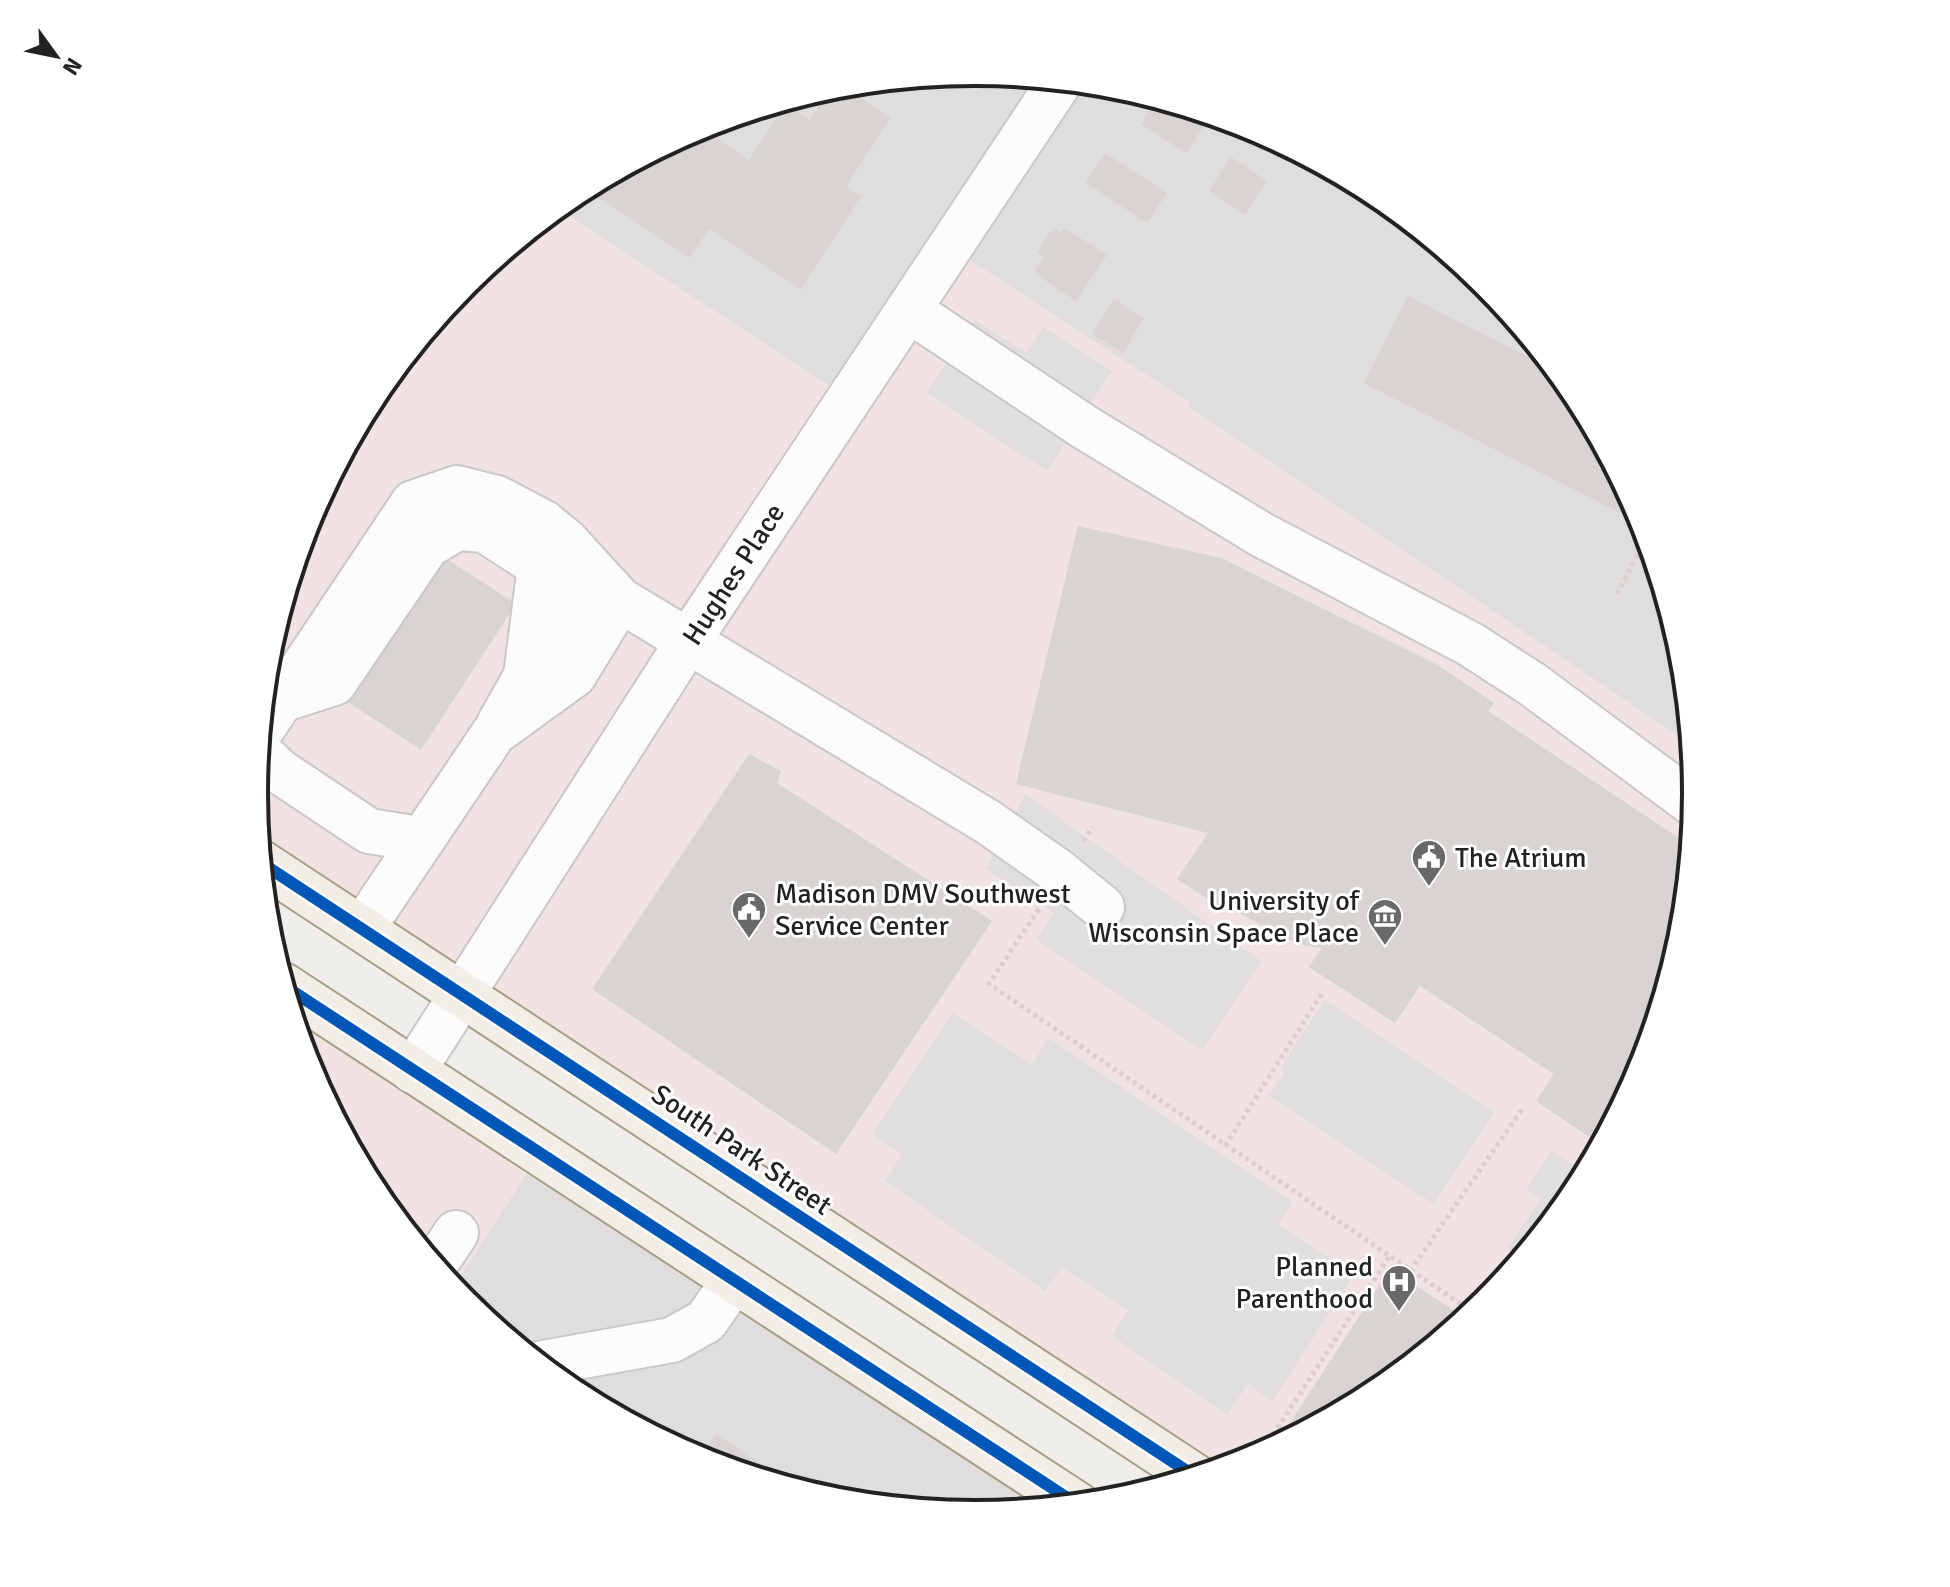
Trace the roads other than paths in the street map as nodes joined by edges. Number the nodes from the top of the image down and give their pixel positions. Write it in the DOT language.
graph roads {
  1 [pos="1054,91"];
  2 [pos="909,310"];
  3 [pos="620,600"];
  4 [pos="687,643"];
  5 [pos="273,712"];
  6 [pos="273,715"];
  7 [pos="494,733"];
  8 [pos="269,761"];
  9 [pos="1682,795"];
  10 [pos="419,839"];
  11 [pos="272,870"];
  12 [pos="1102,907"];
  13 [pos="362,929"];
  14 [pos="297,994"];
  15 [pos="464,994"];
  16 [pos="413,1071"];
  17 [pos="733,1282"];
  18 [pos="553,1362"];
  19 [pos="1184,1469"];
  20 [pos="1063,1495"];
  1 -- 2 [label="street, Hughes Place"];
  2 -- 4 [label="street, Hughes Place"];
  2 -- 9 [label="street"];
  3 -- 4 [label="street"];
  3 -- 5 [label="street"];
  3 -- 7 [label="street"];
  4 -- 12 [label="street"];
  4 -- 15 [label="street, Hughes Place"];
  6 -- 7 [label="street"];
  7 -- 10 [label="street"];
  8 -- 10 [label="street"];
  10 -- 13 [label="street"];
  11 -- 13 [label="main road, South Park Street"];
  13 -- 15 [label="main road, South Park Street"];
  14 -- 16 [label="main road"];
  15 -- 16 [label="street, Hughes Place"];
  15 -- 19 [label="main road, South Park Street"];
  16 -- 17 [label="main road"];
  17 -- 18 [label="street"];
  17 -- 20 [label="main road"];
}
